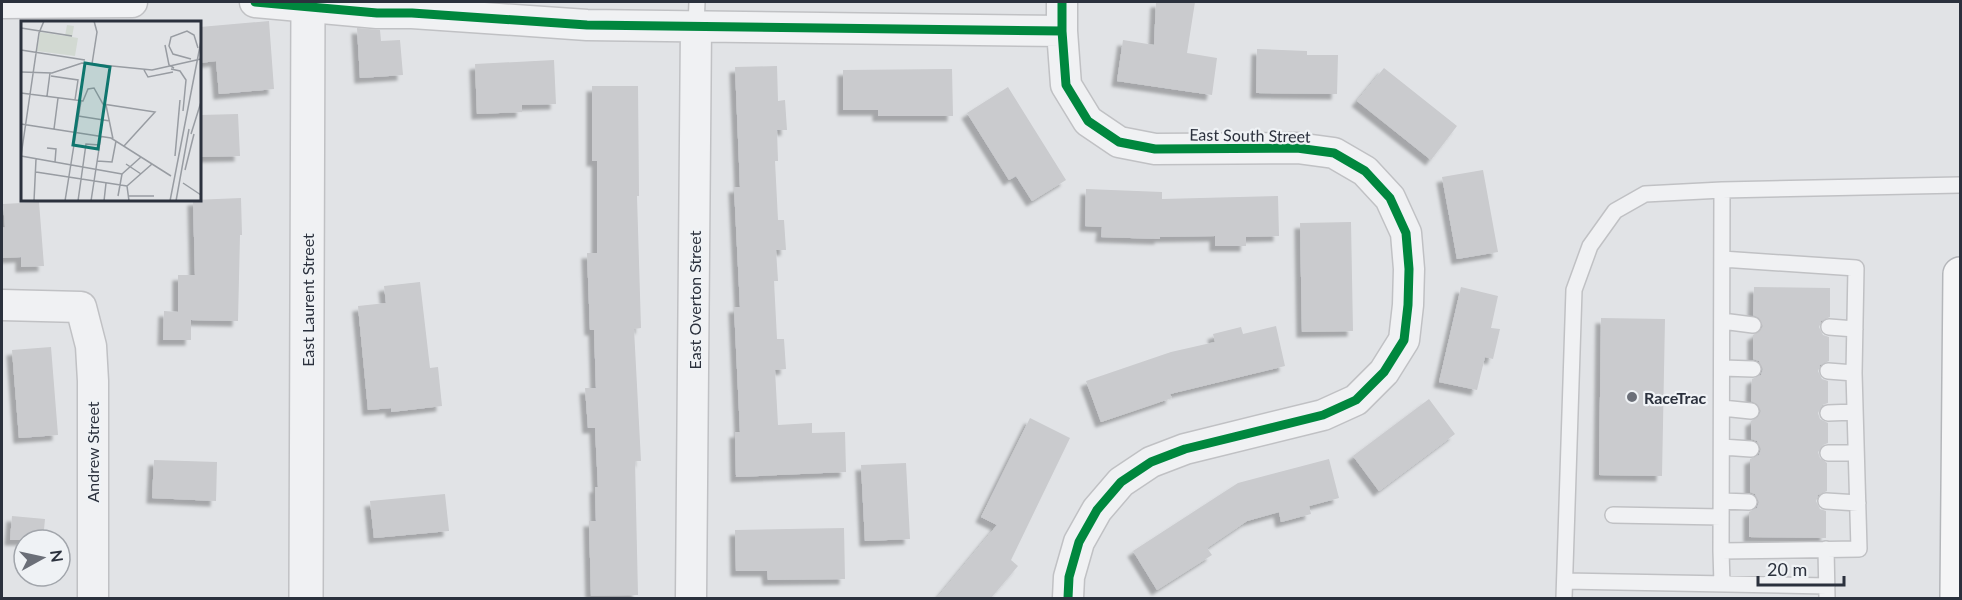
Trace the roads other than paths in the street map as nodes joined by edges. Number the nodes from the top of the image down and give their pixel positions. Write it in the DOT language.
graph roads {
  1 [pos="132,2"];
  2 [pos="255,2"];
  3 [pos="1062,2"];
  4 [pos="2,3"];
  5 [pos="308,4"];
  6 [pos="697,14"];
  7 [pos="1062,31"];
  8 [pos="1960,184"];
  9 [pos="1722,190"];
  10 [pos="1722,259"];
  11 [pos="1960,274"];
  12 [pos="2,305"];
  13 [pos="1722,321"];
  14 [pos="1753,325"];
  15 [pos="1829,327"];
  16 [pos="1855,328"];
  17 [pos="1722,368"];
  18 [pos="1753,369"];
  19 [pos="1828,371"];
  20 [pos="1854,373"];
  21 [pos="1722,408"];
  22 [pos="1751,411"];
  23 [pos="1828,412"];
  24 [pos="1855,412"];
  25 [pos="1722,447"];
  26 [pos="1751,449"];
  27 [pos="1828,453"];
  28 [pos="1856,453"];
  29 [pos="1722,501"];
  30 [pos="1826,501"];
  31 [pos="1749,502"];
  32 [pos="1858,503"];
  33 [pos="1613,515"];
  34 [pos="1722,517"];
  35 [pos="1826,549"];
  36 [pos="1721,551"];
  37 [pos="1565,581"];
  38 [pos="1722,584"];
  39 [pos="1827,592"];
  40 [pos="93,598"];
  41 [pos="306,598"];
  42 [pos="691,598"];
  43 [pos="1068,598"];
  44 [pos="1564,598"];
  45 [pos="1957,598"];
  1 -- 4 [label="street"];
  2 -- 5 [label="street"];
  3 -- 7 [label="street, East South Street"];
  5 -- 6 [label="street"];
  5 -- 41 [label="street, East Laurent Street"];
  6 -- 7 [label="street"];
  6 -- 42 [label="street, East Overton Street"];
  7 -- 43 [label="street, East South Street"];
  8 -- 9 [label="lane"];
  9 -- 10 [label="lane"];
  9 -- 37 [label="lane"];
  10 -- 13 [label="lane"];
  10 -- 16 [label="lane"];
  11 -- 45 [label="highway"];
  12 -- 40 [label="street, Andrew Street"];
  13 -- 14 [label="lane"];
  13 -- 17 [label="lane"];
  15 -- 16 [label="lane"];
  16 -- 20 [label="lane"];
  17 -- 18 [label="lane"];
  17 -- 21 [label="lane"];
  19 -- 20 [label="lane"];
  20 -- 24 [label="lane"];
  21 -- 22 [label="lane"];
  21 -- 25 [label="lane"];
  23 -- 24 [label="lane"];
  24 -- 28 [label="lane"];
  25 -- 26 [label="lane"];
  25 -- 29 [label="lane"];
  27 -- 28 [label="lane"];
  28 -- 32 [label="lane"];
  29 -- 31 [label="lane"];
  29 -- 34 [label="lane"];
  30 -- 32 [label="lane"];
  32 -- 35 [label="lane"];
  33 -- 34 [label="lane"];
  34 -- 36 [label="lane"];
  35 -- 36 [label="lane"];
  35 -- 39 [label="lane"];
  36 -- 38 [label="lane"];
  37 -- 38 [label="lane"];
  37 -- 44 [label="lane"];
  38 -- 39 [label="lane"];
}
